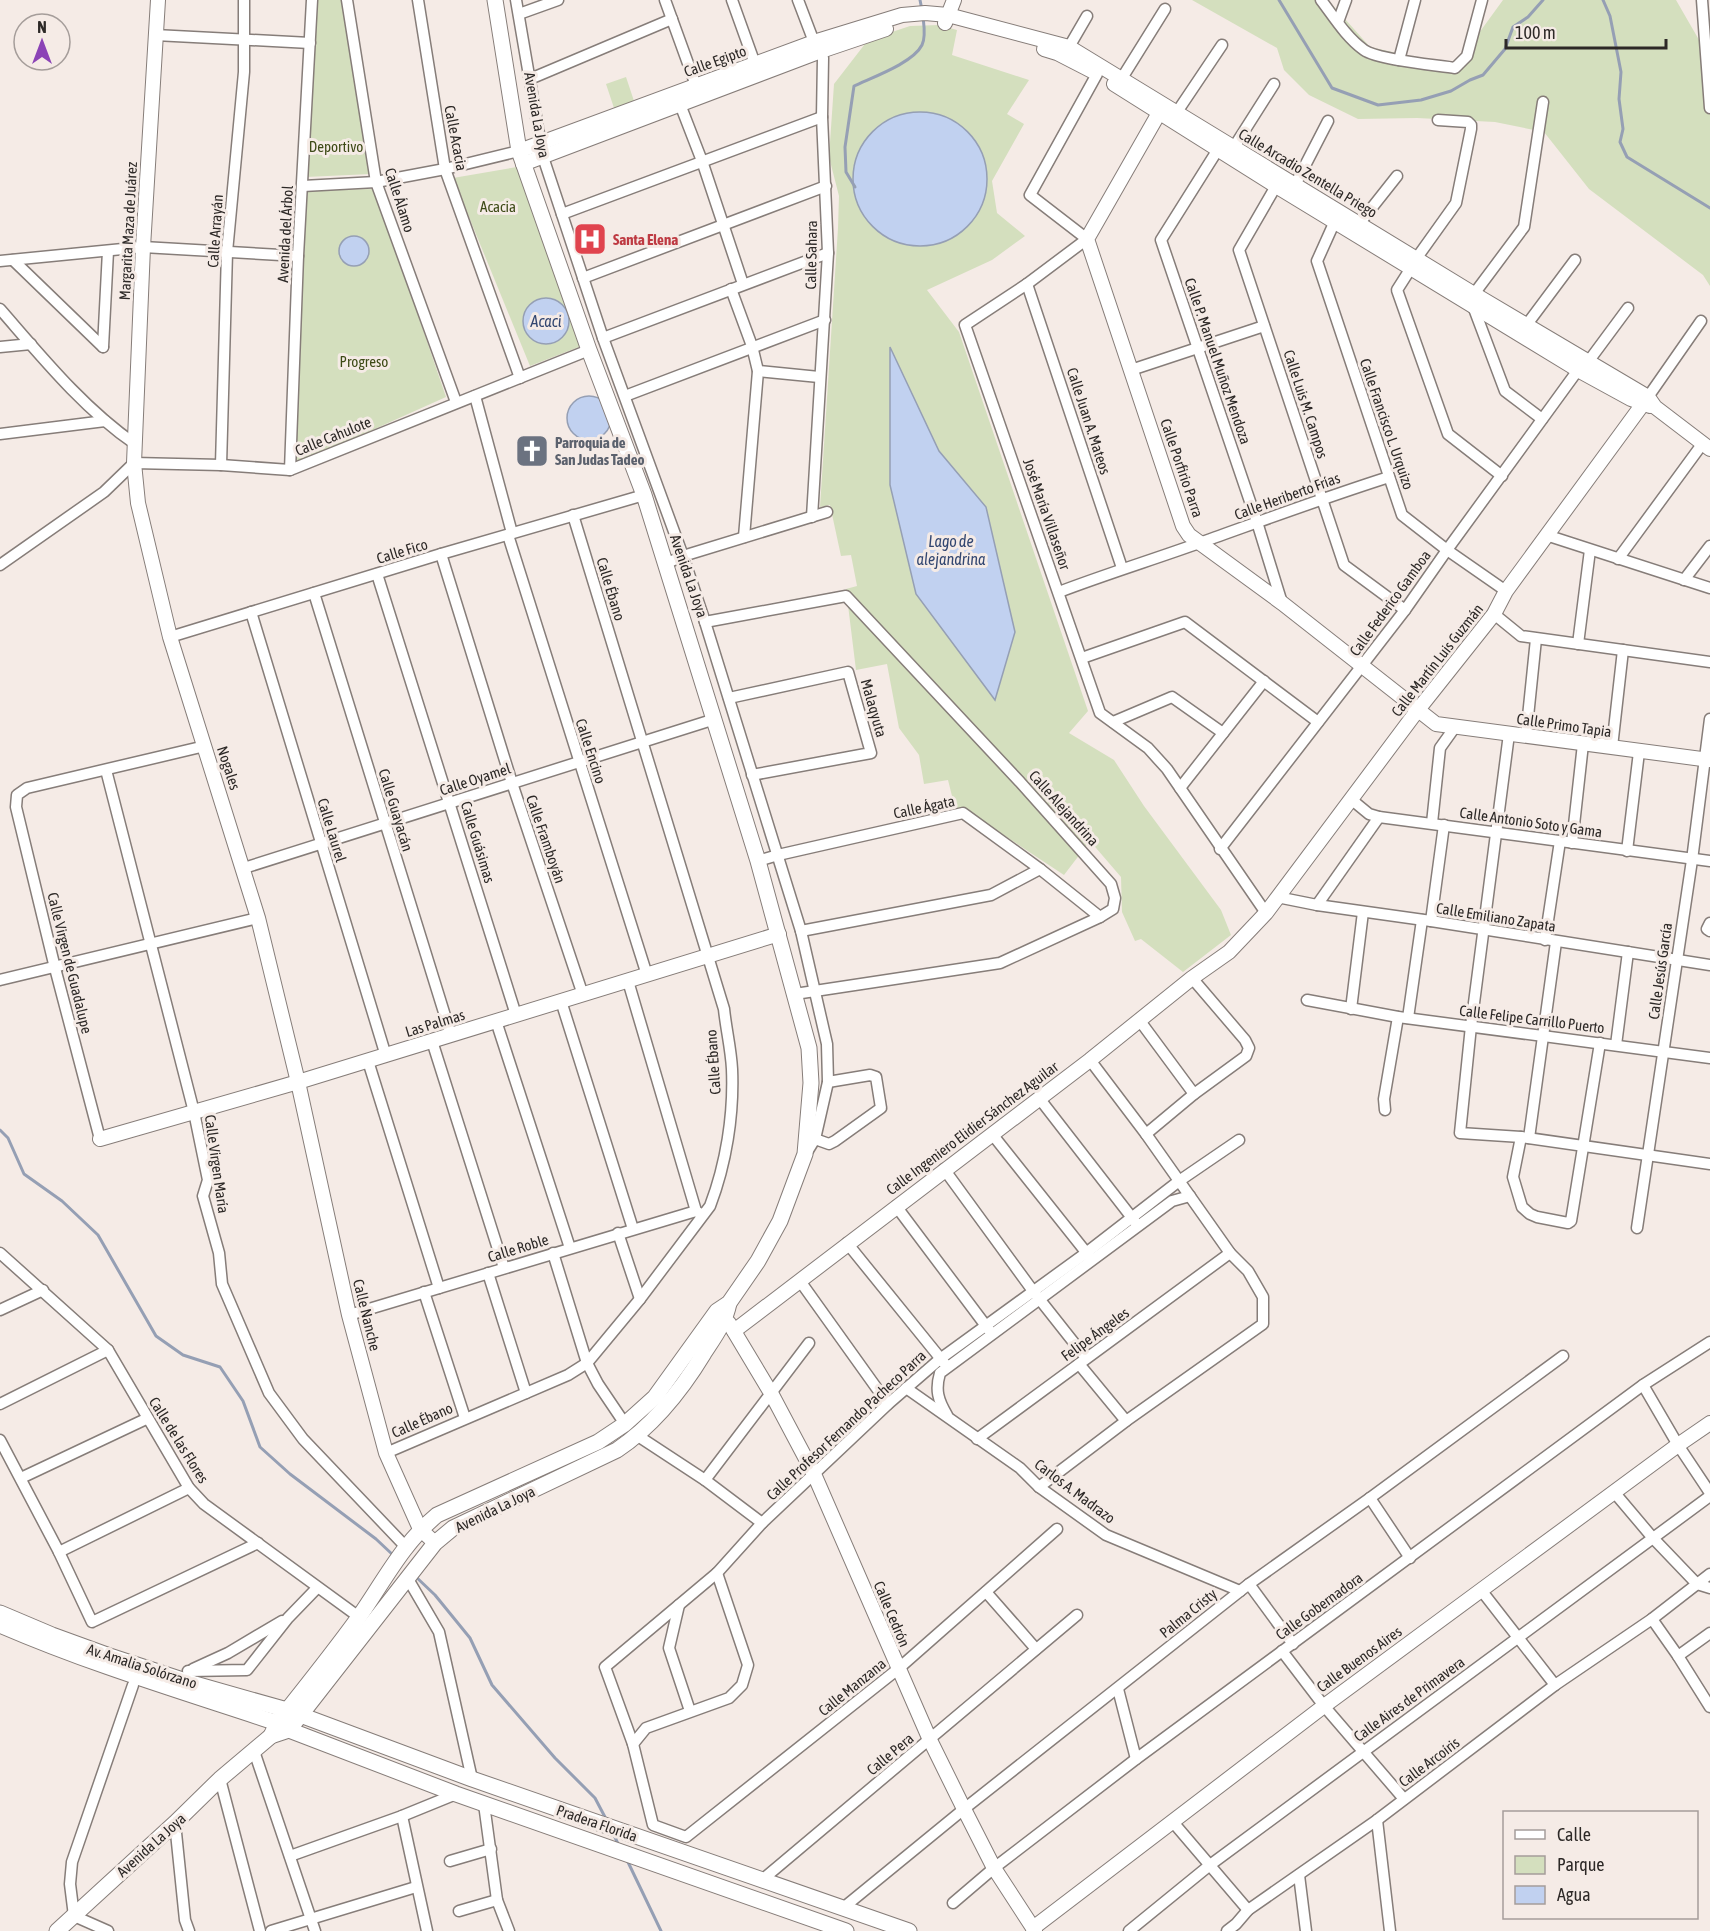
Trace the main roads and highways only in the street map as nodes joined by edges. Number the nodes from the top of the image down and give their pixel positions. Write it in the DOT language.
graph roads {
  1 [pos="495,0"];
  2 [pos="726,1316"];
  3 [pos="0,1613"];
  4 [pos="0,1625"];
  5 [pos="294,1712"];
  6 [pos="279,1729"];
  7 [pos="57,1931"];
  8 [pos="846,1931"];
  9 [pos="909,1931"];
  1 -- 2 [label="main road, Avenida La Joya"];
  2 -- 5 [label="main road, Avenida La Joya"];
  2 -- 5 [label="main road, Avenida La Joya"];
  3 -- 5 [label="main road, Av. Amalia Solórzano"];
  4 -- 6 [label="main road, Av. Amalia Solórzano"];
  5 -- 6 [label="main road, Avenida La Joya"];
  5 -- 9 [label="main road, Pradera Florida"];
  6 -- 7 [label="main road, Avenida La Joya"];
  6 -- 8 [label="main road, Pradera Florida"];
}
